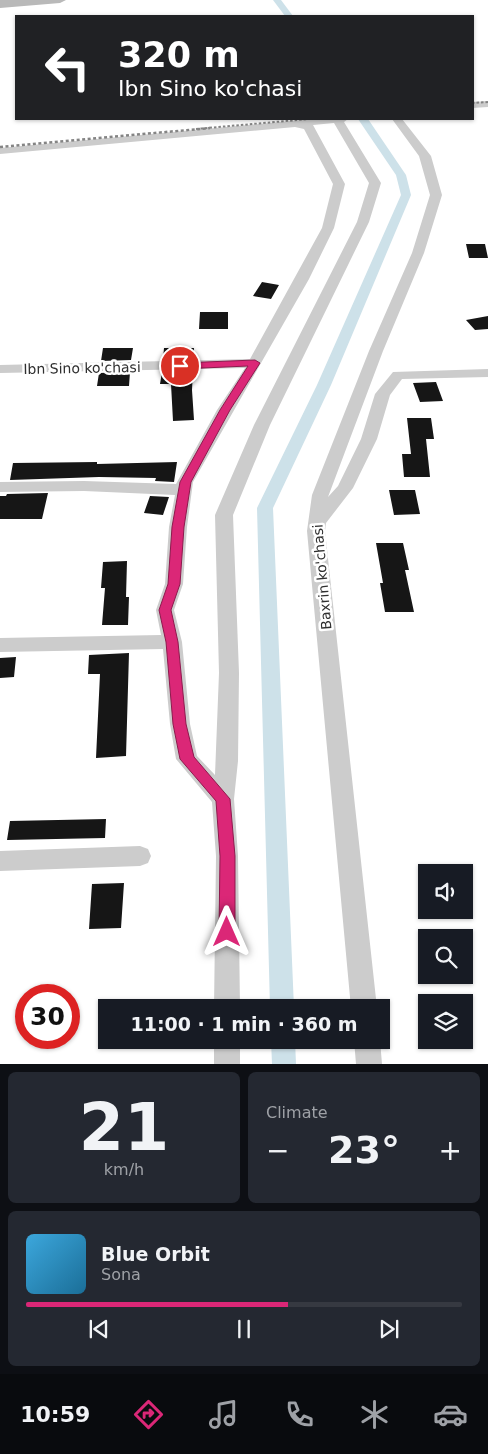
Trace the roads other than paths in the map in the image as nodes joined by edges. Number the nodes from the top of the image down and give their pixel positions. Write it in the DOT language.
graph roads {
  1 [pos="52,0"];
  2 [pos="60,0"];
  3 [pos="0,4"];
  4 [pos="488,104"];
  5 [pos="474,105"];
  6 [pos="329,120"];
  7 [pos="338,120"];
  8 [pos="398,120"];
  9 [pos="297,124"];
  10 [pos="0,151"];
  11 [pos="255,363"];
  12 [pos="0,369"];
  13 [pos="488,373"];
  14 [pos="0,486"];
  15 [pos="184,490"];
  16 [pos="317,522"];
  17 [pos="172,642"];
  18 [pos="0,645"];
  19 [pos="223,799"];
  20 [pos="140,856"];
  21 [pos="0,861"];
  22 [pos="227,999"];
  23 [pos="363,999"];
  24 [pos="227,1049"];
  25 [pos="368,1049"];
  26 [pos="227,1064"];
  27 [pos="369,1064"];
  1 -- 2 [label="street"];
  1 -- 3 [label="street"];
  4 -- 5 [label="street"];
  6 -- 9 [label="street"];
  7 -- 19 [label="street"];
  8 -- 16 [label="street, Baxrin ko'chasi"];
  9 -- 10 [label="street"];
  9 -- 11 [label="street"];
  11 -- 12 [label="street, Ibn Sino ko'chasi"];
  11 -- 15 [label="street"];
  13 -- 16 [label="street"];
  14 -- 15 [label="street"];
  15 -- 17 [label="street"];
  16 -- 23 [label="street, Baxrin ko'chasi"];
  17 -- 18 [label="street"];
  17 -- 19 [label="street"];
  19 -- 22 [label="street"];
  20 -- 21 [label="street"];
  24 -- 26 [label="street"];
  25 -- 27 [label="street"];
}
